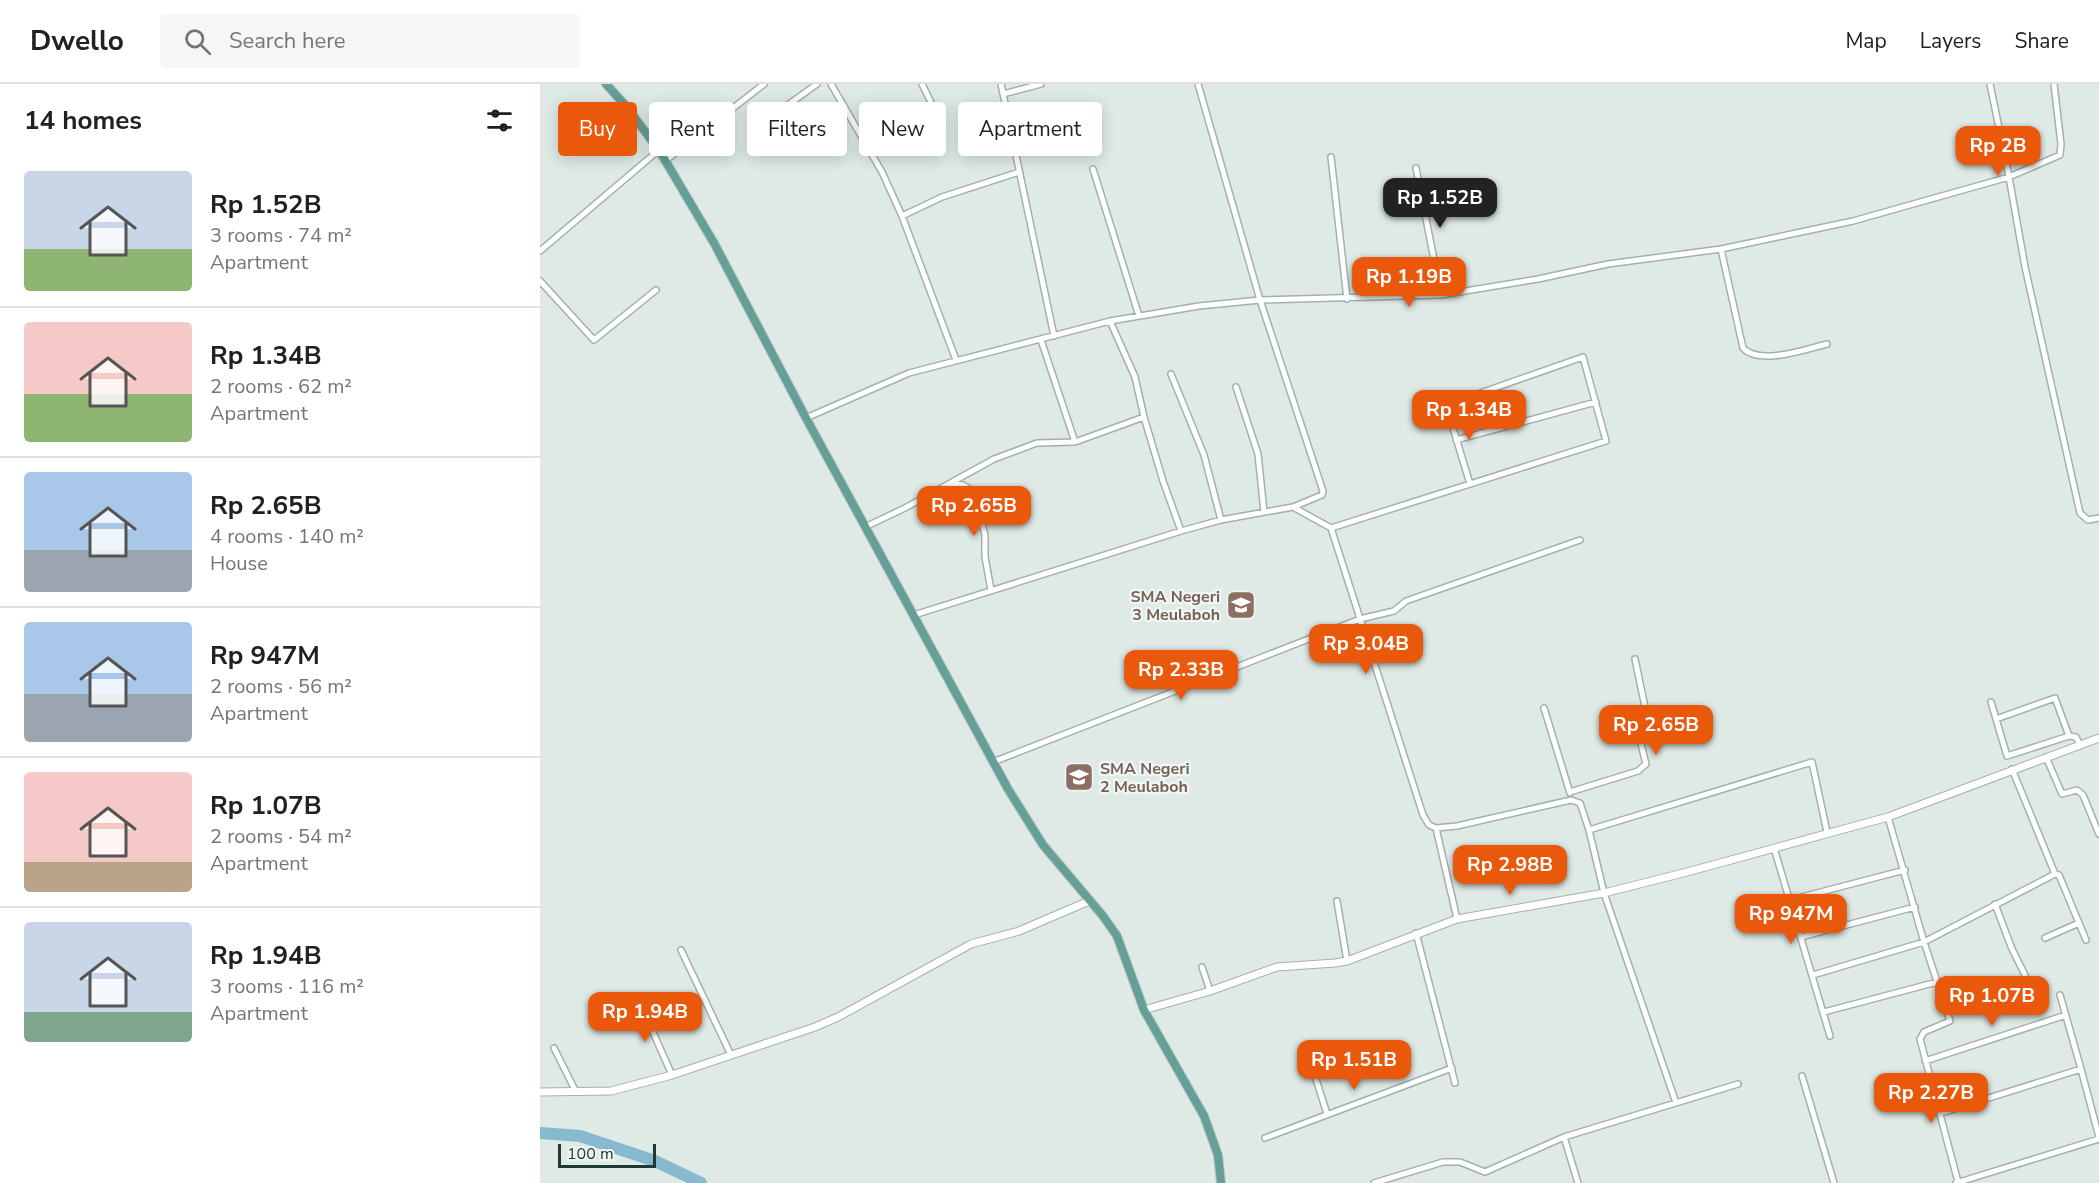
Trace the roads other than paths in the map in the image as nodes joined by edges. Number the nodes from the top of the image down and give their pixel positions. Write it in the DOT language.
graph roads {
  1 [pos="606,84"];
  2 [pos="764,84"];
  3 [pos="817,84"];
  4 [pos="831,84"];
  5 [pos="922,84"];
  6 [pos="1001,84"];
  7 [pos="1041,84"];
  8 [pos="1198,84"];
  9 [pos="1990,84"];
  10 [pos="2054,84"];
  11 [pos="1003,94"];
  12 [pos="792,102"];
  13 [pos="931,102"];
  14 [pos="649,137"];
  15 [pos="652,156"];
  16 [pos="662,156"];
  17 [pos="1331,157"];
  18 [pos="665,161"];
  19 [pos="1416,168"];
  20 [pos="1093,169"];
  21 [pos="1019,172"];
  22 [pos="2009,177"];
  23 [pos="902,216"];
  24 [pos="1721,249"];
  25 [pos="540,250"];
  26 [pos="540,281"];
  27 [pos="656,290"];
  28 [pos="1441,295"];
  29 [pos="1347,298"];
  30 [pos="1260,300"];
  31 [pos="1139,316"];
  32 [pos="1110,321"];
  33 [pos="1054,336"];
  34 [pos="1041,340"];
  35 [pos="1827,344"];
  36 [pos="956,360"];
  37 [pos="1171,374"];
  38 [pos="1236,387"];
  39 [pos="1596,402"];
  40 [pos="1144,417"];
  41 [pos="806,418"];
  42 [pos="1456,440"];
  43 [pos="1075,442"];
  44 [pos="951,483"];
  45 [pos="1470,484"];
  46 [pos="1293,507"];
  47 [pos="1264,512"];
  48 [pos="2099,518"];
  49 [pos="1221,520"];
  50 [pos="865,527"];
  51 [pos="1331,528"];
  52 [pos="1180,531"];
  53 [pos="1580,540"];
  54 [pos="991,590"];
  55 [pos="914,615"];
  56 [pos="1360,619"];
  57 [pos="1635,659"];
  58 [pos="1991,702"];
  59 [pos="1544,708"];
  60 [pos="1996,719"];
  61 [pos="2069,736"];
  62 [pos="2099,738"];
  63 [pos="2080,746"];
  64 [pos="2046,756"];
  65 [pos="993,762"];
  66 [pos="2012,769"];
  67 [pos="1570,792"];
  68 [pos="1571,800"];
  69 [pos="1888,817"];
  70 [pos="1436,828"];
  71 [pos="1589,830"];
  72 [pos="1827,832"];
  73 [pos="2099,834"];
  74 [pos="1774,848"];
  75 [pos="1905,870"];
  76 [pos="2055,874"];
  77 [pos="1604,893"];
  78 [pos="1790,900"];
  79 [pos="1089,901"];
  80 [pos="1337,901"];
  81 [pos="1995,904"];
  82 [pos="1914,907"];
  83 [pos="1457,919"];
  84 [pos="2079,923"];
  85 [pos="1416,933"];
  86 [pos="1801,937"];
  87 [pos="2045,938"];
  88 [pos="2086,940"];
  89 [pos="1924,942"];
  90 [pos="681,950"];
  91 [pos="1347,961"];
  92 [pos="1202,967"];
  93 [pos="1813,975"];
  94 [pos="2025,975"];
  95 [pos="1936,982"];
  96 [pos="1210,991"];
  97 [pos="2060,995"];
  98 [pos="640,1002"];
  99 [pos="1144,1010"];
  100 [pos="1824,1012"];
  101 [pos="2066,1015"];
  102 [pos="1830,1036"];
  103 [pos="554,1048"];
  104 [pos="731,1055"];
  105 [pos="1309,1058"];
  106 [pos="1925,1061"];
  107 [pos="1452,1068"];
  108 [pos="2081,1069"];
  109 [pos="672,1075"];
  110 [pos="1802,1076"];
  111 [pos="1455,1083"];
  112 [pos="1738,1084"];
  113 [pos="540,1092"];
  114 [pos="576,1092"];
  115 [pos="1676,1103"];
  116 [pos="1941,1113"];
  117 [pos="1327,1114"];
  118 [pos="1564,1137"];
  119 [pos="1264,1138"];
  120 [pos="2099,1138"];
  121 [pos="1221,1183"];
  122 [pos="1374,1183"];
  123 [pos="1578,1183"];
  124 [pos="1834,1183"];
  125 [pos="1956,1183"];
  1 -- 14 [label="main road"];
  2 -- 18 [label="street"];
  3 -- 12 [label="street"];
  4 -- 23 [label="street"];
  5 -- 13 [label="street"];
  6 -- 11 [label="street"];
  7 -- 11 [label="street"];
  8 -- 30 [label="street"];
  9 -- 22 [label="street"];
  10 -- 22 [label="street"];
  11 -- 21 [label="street"];
  15 -- 25 [label="street"];
  16 -- 18 [label="main road"];
  17 -- 29 [label="street"];
  18 -- 41 [label="main road"];
  19 -- 28 [label="street"];
  20 -- 31 [label="street"];
  21 -- 23 [label="street"];
  21 -- 33 [label="street"];
  22 -- 24 [label="street"];
  22 -- 48 [label="street"];
  23 -- 36 [label="street"];
  24 -- 28 [label="street"];
  24 -- 35 [label="street"];
  26 -- 27 [label="street"];
  28 -- 29 [label="street"];
  29 -- 30 [label="street"];
  30 -- 31 [label="street"];
  30 -- 46 [label="street"];
  31 -- 32 [label="street"];
  32 -- 33 [label="street"];
  32 -- 40 [label="street"];
  33 -- 34 [label="street"];
  34 -- 36 [label="street"];
  34 -- 43 [label="street"];
  36 -- 41 [label="street"];
  37 -- 49 [label="street"];
  38 -- 47 [label="street"];
  39 -- 42 [label="street"];
  39 -- 42 [label="street"];
  39 -- 45 [label="street"];
  40 -- 43 [label="street"];
  40 -- 52 [label="street"];
  41 -- 50 [label="main road"];
  42 -- 45 [label="street"];
  43 -- 44 [label="street"];
  44 -- 50 [label="street"];
  44 -- 54 [label="street"];
  45 -- 51 [label="street"];
  46 -- 47 [label="street"];
  46 -- 51 [label="street"];
  47 -- 49 [label="street"];
  49 -- 52 [label="street"];
  50 -- 55 [label="main road"];
  51 -- 56 [label="street"];
  52 -- 54 [label="street"];
  53 -- 56 [label="street"];
  54 -- 55 [label="street"];
  55 -- 65 [label="main road"];
  56 -- 65 [label="street"];
  56 -- 70 [label="street"];
  57 -- 67 [label="street"];
  58 -- 60 [label="street"];
  59 -- 67 [label="street"];
  60 -- 61 [label="street"];
  60 -- 61 [label="street"];
  61 -- 63 [label="street"];
  62 -- 63 [label="street"];
  63 -- 64 [label="street"];
  64 -- 66 [label="street"];
  64 -- 73 [label="street"];
  65 -- 79 [label="main road"];
  66 -- 69 [label="street"];
  66 -- 76 [label="street"];
  67 -- 68 [label="street"];
  68 -- 70 [label="street"];
  68 -- 71 [label="street"];
  69 -- 72 [label="street"];
  69 -- 75 [label="street"];
  70 -- 83 [label="street"];
  71 -- 72 [label="street"];
  71 -- 77 [label="street"];
  72 -- 74 [label="street"];
  74 -- 77 [label="street"];
  74 -- 78 [label="street"];
  75 -- 78 [label="street"];
  75 -- 82 [label="street"];
  76 -- 81 [label="street"];
  76 -- 84 [label="street"];
  77 -- 83 [label="street"];
  77 -- 115 [label="street"];
  78 -- 86 [label="street"];
  79 -- 99 [label="main road"];
  79 -- 104 [label="street"];
  80 -- 91 [label="street"];
  81 -- 89 [label="street"];
  81 -- 94 [label="street"];
  82 -- 86 [label="street"];
  82 -- 89 [label="street"];
  83 -- 85 [label="street"];
  84 -- 87 [label="street"];
  84 -- 88 [label="street"];
  85 -- 91 [label="street"];
  85 -- 107 [label="street"];
  86 -- 93 [label="street"];
  89 -- 93 [label="street"];
  89 -- 95 [label="street"];
  90 -- 104 [label="street"];
  91 -- 96 [label="street"];
  92 -- 96 [label="street"];
  93 -- 100 [label="street"];
  95 -- 100 [label="street"];
  95 -- 106 [label="street"];
  96 -- 99 [label="street"];
  97 -- 101 [label="street"];
  98 -- 109 [label="street"];
  99 -- 121 [label="main road"];
  100 -- 102 [label="street"];
  101 -- 106 [label="street"];
  101 -- 108 [label="street"];
  103 -- 114 [label="street"];
  104 -- 109 [label="street"];
  105 -- 117 [label="street"];
  106 -- 116 [label="street"];
  107 -- 111 [label="street"];
  107 -- 117 [label="street"];
  108 -- 116 [label="street"];
  108 -- 120 [label="street"];
  109 -- 114 [label="street"];
  110 -- 124 [label="street"];
  112 -- 115 [label="street"];
  113 -- 114 [label="street"];
  115 -- 118 [label="street"];
  116 -- 125 [label="street"];
  117 -- 119 [label="street"];
  118 -- 122 [label="street"];
  118 -- 123 [label="street"];
  120 -- 125 [label="street"];
}
